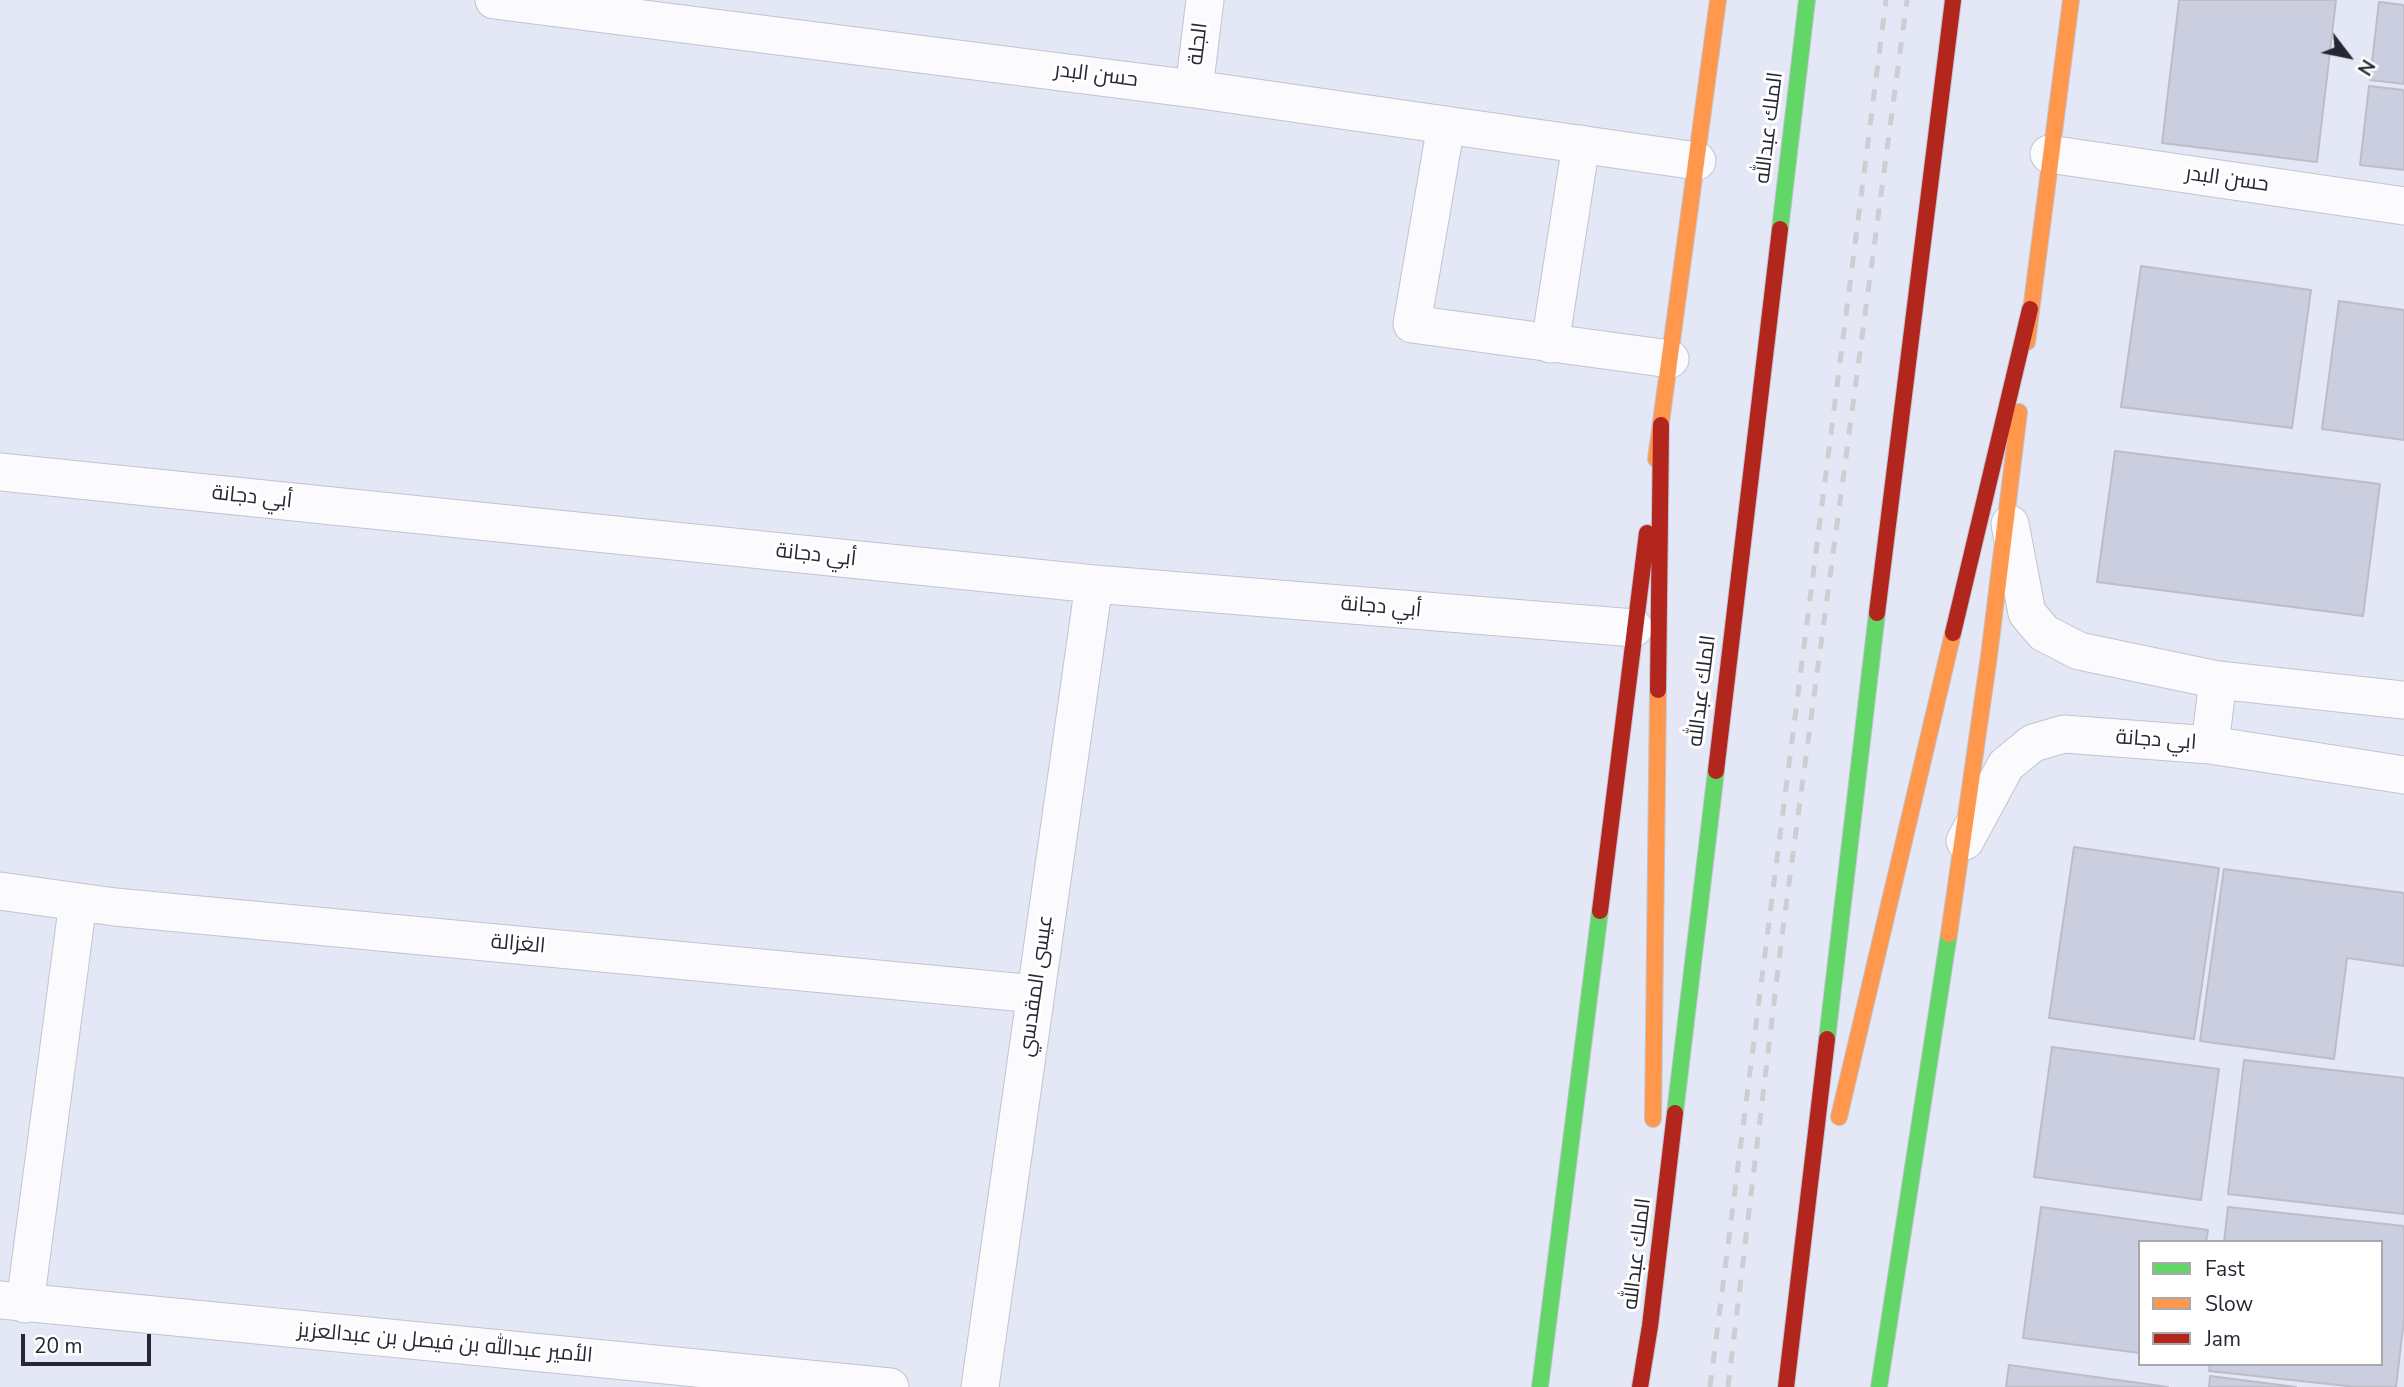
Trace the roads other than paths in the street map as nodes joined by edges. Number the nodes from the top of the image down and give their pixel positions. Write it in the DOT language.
graph roads {
  1 [pos="494,0"];
  2 [pos="1205,0"];
  3 [pos="1717,0"];
  4 [pos="1807,0"];
  5 [pos="1953,0"];
  6 [pos="2071,0"];
  7 [pos="1194,89"];
  8 [pos="1446,125"];
  9 [pos="1581,144"];
  10 [pos="2049,154"];
  11 [pos="1698,161"];
  12 [pos="2404,206"];
  13 [pos="2030,309"];
  14 [pos="1550,344"];
  15 [pos="1670,359"];
  16 [pos="1661,425"];
  17 [pos="0,472"];
  18 [pos="2007,513"];
  19 [pos="1094,584"];
  20 [pos="1634,628"];
  21 [pos="2218,680"];
  22 [pos="2404,700"];
  23 [pos="2210,745"];
  24 [pos="2404,775"];
  25 [pos="1962,845"];
  26 [pos="0,891"];
  27 [pos="78,902"];
  28 [pos="1036,994"];
  29 [pos="1653,1132"];
  30 [pos="1835,1134"];
  31 [pos="1829,1161"];
  32 [pos="1652,1173"];
  33 [pos="1797,1297"];
  34 [pos="13,1302"];
  35 [pos="1650,1325"];
  36 [pos="890,1387"];
  37 [pos="980,1387"];
  38 [pos="1539,1387"];
  39 [pos="1640,1387"];
  40 [pos="1786,1387"];
  41 [pos="1879,1387"];
  1 -- 7 [label="street, حسن البدر"];
  2 -- 7 [label="street, الجلة"];
  3 -- 11 [label="main road"];
  4 -- 35 [label="main road, الملك عبدالله"];
  5 -- 33 [label="main road"];
  6 -- 10 [label="main road"];
  7 -- 8 [label="street, حسن البدر"];
  8 -- 9 [label="street, حسن البدر"];
  8 -- 14 [label="street"];
  9 -- 11 [label="street, حسن البدر"];
  9 -- 14 [label="street"];
  10 -- 12 [label="street, حسن البدر"];
  10 -- 13 [label="main road"];
  11 -- 15 [label="main road"];
  13 -- 18 [label="main road"];
  13 -- 30 [label="main road"];
  14 -- 15 [label="street"];
  15 -- 16 [label="main road"];
  16 -- 20 [label="main road"];
  16 -- 29 [label="main road"];
  17 -- 19 [label="street, أبي دجانة"];
  18 -- 21 [label="street"];
  18 -- 25 [label="main road"];
  19 -- 20 [label="street, أبي دجانة"];
  19 -- 28 [label="street, عيسى المقدسي"];
  20 -- 38 [label="main road"];
  21 -- 22 [label="street"];
  21 -- 23 [label="street"];
  23 -- 24 [label="street, ابي دجانة"];
  23 -- 25 [label="street, ابي دجانة"];
  25 -- 41 [label="main road"];
  26 -- 27 [label="street, الغزالة"];
  27 -- 28 [label="street, الغزالة"];
  27 -- 34 [label="street"];
  28 -- 37 [label="street, عيسى المقدسي"];
  31 -- 33 [label="main road"];
  32 -- 35 [label="main road"];
  33 -- 40 [label="main road"];
  34 -- 36 [label="street, الأمير عبدالله بن فيصل بن عبدالعزيز"];
  35 -- 39 [label="main road, الملك عبدالله"];
}
